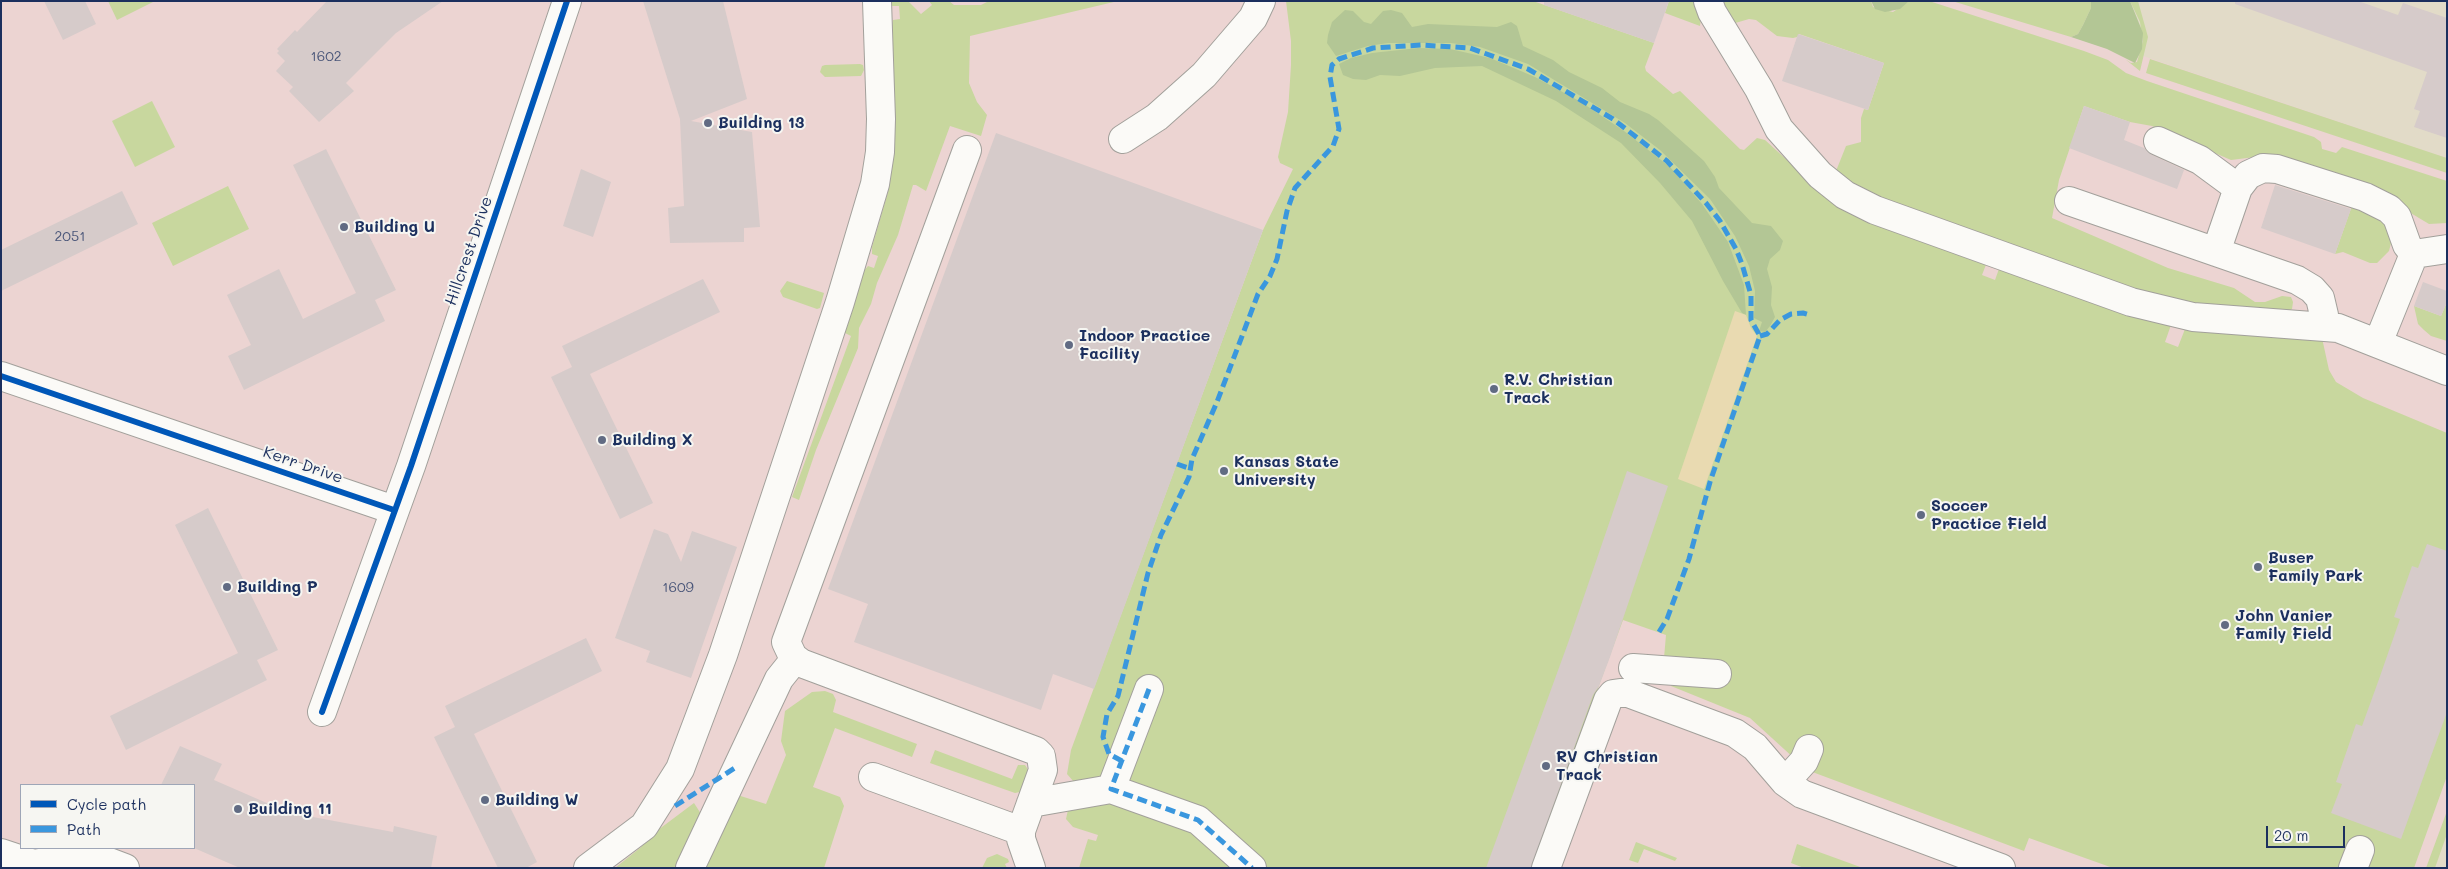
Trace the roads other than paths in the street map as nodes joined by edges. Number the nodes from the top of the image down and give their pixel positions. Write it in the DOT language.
graph roads {
  1 [pos="568,1"];
  2 [pos="876,1"];
  3 [pos="1261,1"];
  4 [pos="1708,1"];
  5 [pos="1123,139"];
  6 [pos="2158,141"];
  7 [pos="966,150"];
  8 [pos="2238,188"];
  9 [pos="2069,200"];
  10 [pos="2447,249"];
  11 [pos="2216,252"];
  12 [pos="2414,254"];
  13 [pos="2323,325"];
  14 [pos="2378,343"];
  15 [pos="2447,371"];
  16 [pos="1,376"];
  17 [pos="394,510"];
  18 [pos="795,659"];
  19 [pos="1632,671"];
  20 [pos="1717,674"];
  21 [pos="1149,689"];
  22 [pos="322,712"];
  23 [pos="1809,749"];
  24 [pos="873,777"];
  25 [pos="1785,782"];
  26 [pos="1111,789"];
  27 [pos="1031,803"];
  28 [pos="1021,831"];
  29 [pos="1,853"];
  30 [pos="124,868"];
  31 [pos="588,868"];
  32 [pos="690,868"];
  33 [pos="1031,868"];
  34 [pos="1252,868"];
  35 [pos="1546,868"];
  36 [pos="2001,868"];
  1 -- 17 [label="street, Hillcrest Drive"];
  2 -- 31 [label="street"];
  3 -- 5 [label="street"];
  4 -- 13 [label="street"];
  6 -- 8 [label="street"];
  7 -- 18 [label="street"];
  8 -- 11 [label="street"];
  8 -- 12 [label="street"];
  9 -- 11 [label="street"];
  10 -- 12 [label="street"];
  11 -- 13 [label="street"];
  12 -- 14 [label="street"];
  13 -- 14 [label="street"];
  14 -- 15 [label="street"];
  16 -- 17 [label="street, Kerr Drive"];
  17 -- 22 [label="street"];
  18 -- 27 [label="street"];
  18 -- 32 [label="street"];
  19 -- 20 [label="street"];
  19 -- 25 [label="street"];
  19 -- 35 [label="street"];
  21 -- 26 [label="street"];
  23 -- 25 [label="street"];
  24 -- 28 [label="street"];
  25 -- 36 [label="street"];
  26 -- 27 [label="street"];
  26 -- 34 [label="street"];
  27 -- 28 [label="street"];
  28 -- 33 [label="street"];
  29 -- 30 [label="street"];
}
